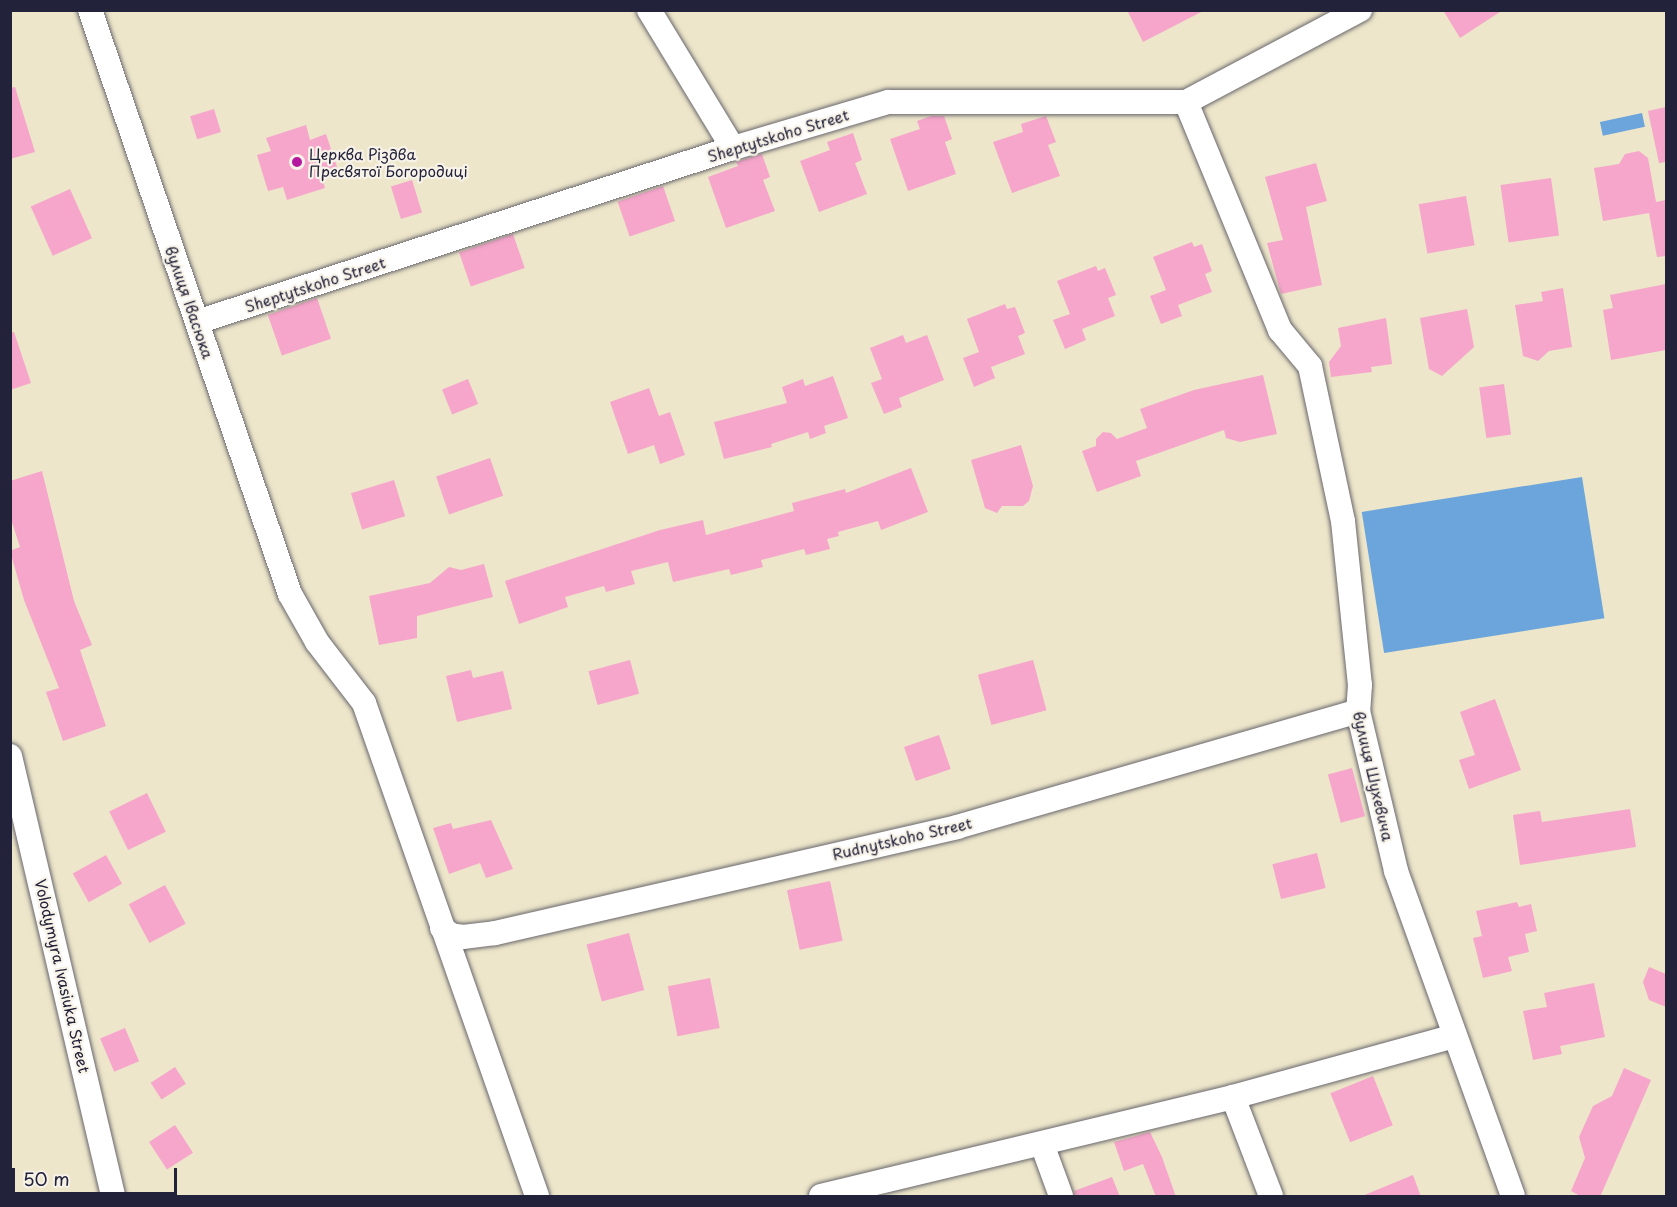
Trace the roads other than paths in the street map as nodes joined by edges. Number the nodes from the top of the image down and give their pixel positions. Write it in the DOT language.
graph roads {
  1 [pos="90,10"];
  2 [pos="649,10"];
  3 [pos="1360,10"];
  4 [pos="1186,102"];
  5 [pos="733,148"];
  6 [pos="197,322"];
  7 [pos="1358,711"];
  8 [pos="10,756"];
  9 [pos="17,818"];
  10 [pos="442,928"];
  11 [pos="1455,1036"];
  12 [pos="1233,1097"];
  13 [pos="1042,1144"];
  14 [pos="113,1197"];
  15 [pos="537,1197"];
  16 [pos="821,1197"];
  17 [pos="1061,1197"];
  18 [pos="1271,1197"];
  19 [pos="1513,1197"];
  1 -- 6 [label="street, вулиця Івасюка"];
  2 -- 5 [label="street"];
  3 -- 4 [label="street, Sheptytskoho Street"];
  4 -- 5 [label="street, Sheptytskoho Street"];
  4 -- 7 [label="street, вулиця Шухевича"];
  5 -- 6 [label="street, Sheptytskoho Street"];
  6 -- 10 [label="street, вулиця Івасюка"];
  7 -- 10 [label="street, Rudnytskoho Street"];
  7 -- 11 [label="street, вулиця Шухевича"];
  8 -- 9 [label="street, Volodymyra Ivasiuka Street"];
  9 -- 14 [label="street, Volodymyra Ivasiuka Street"];
  10 -- 15 [label="street, вулиця Івасюка"];
  11 -- 12 [label="street"];
  11 -- 19 [label="street, вулиця Шухевича"];
  12 -- 13 [label="street"];
  12 -- 18 [label="street"];
  13 -- 16 [label="street"];
  13 -- 17 [label="street"];
}
